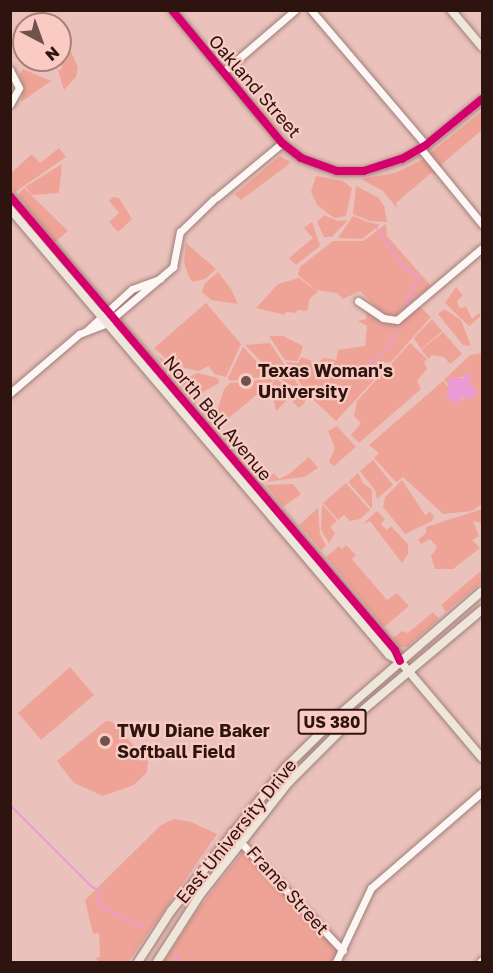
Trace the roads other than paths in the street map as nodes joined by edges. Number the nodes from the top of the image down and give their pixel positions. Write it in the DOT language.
graph roads {
  1 [pos="172,10"];
  2 [pos="295,10"];
  3 [pos="311,10"];
  4 [pos="451,10"];
  5 [pos="483,47"];
  6 [pos="10,70"];
  7 [pos="223,72"];
  8 [pos="483,99"];
  9 [pos="10,104"];
  10 [pos="282,143"];
  11 [pos="424,147"];
  12 [pos="10,196"];
  13 [pos="10,209"];
  14 [pos="483,224"];
  15 [pos="483,248"];
  16 [pos="160,279"];
  17 [pos="358,301"];
  18 [pos="103,312"];
  19 [pos="110,321"];
  20 [pos="86,331"];
  21 [pos="10,393"];
  22 [pos="483,591"];
  23 [pos="483,610"];
  24 [pos="400,661"];
  25 [pos="408,671"];
  26 [pos="483,758"];
  27 [pos="483,792"];
  28 [pos="231,832"];
  29 [pos="242,840"];
  30 [pos="343,951"];
  31 [pos="138,963"];
  32 [pos="157,963"];
  33 [pos="336,963"];
  1 -- 7 [label="street, Oakland Street"];
  2 -- 7 [label="street"];
  3 -- 11 [label="street"];
  4 -- 5 [label="main road"];
  6 -- 9 [label="street"];
  7 -- 10 [label="street, Oakland Street"];
  8 -- 11 [label="street, Oakland Street"];
  10 -- 11 [label="street, Oakland Street"];
  10 -- 16 [label="street"];
  11 -- 14 [label="street"];
  12 -- 18 [label="main road, North Bell Avenue"];
  13 -- 18 [label="main road, North Bell Avenue"];
  15 -- 17 [label="street"];
  16 -- 18 [label="street"];
  16 -- 19 [label="street"];
  18 -- 19 [label="main road, North Bell Avenue"];
  18 -- 20 [label="street"];
  19 -- 20 [label="street"];
  19 -- 24 [label="main road, North Bell Avenue"];
  20 -- 21 [label="street"];
  22 -- 24 [label="main road, East University Drive / US 380"];
  23 -- 25 [label="main road, East University Drive / US 380"];
  24 -- 25 [label="main road, North Bell Avenue"];
  24 -- 28 [label="main road, East University Drive / US 380"];
  25 -- 26 [label="main road, North Bell Avenue"];
  25 -- 29 [label="main road, East University Drive / US 380"];
  27 -- 30 [label="street"];
  28 -- 29 [label="street, Frame Street"];
  28 -- 31 [label="main road, East University Drive / US 380"];
  29 -- 30 [label="street, Frame Street"];
  29 -- 32 [label="main road, East University Drive / US 380"];
  30 -- 33 [label="street"];
}
